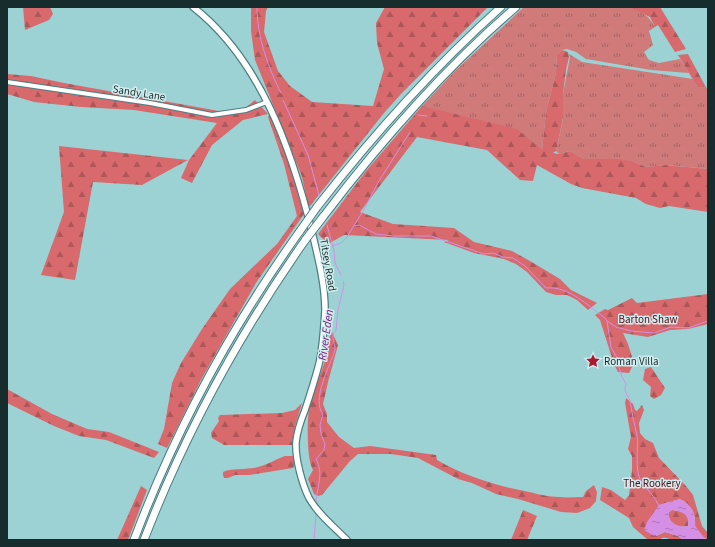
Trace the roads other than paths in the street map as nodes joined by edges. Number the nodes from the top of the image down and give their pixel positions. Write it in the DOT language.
graph roads {
  1 [pos="192,7"];
  2 [pos="501,7"];
  3 [pos="516,7"];
  4 [pos="7,82"];
  5 [pos="267,102"];
  6 [pos="134,540"];
  7 [pos="144,540"];
  8 [pos="348,540"];
  1 -- 5 [label="main road, Titsey Road"];
  2 -- 6 [label="highway, bridge"];
  3 -- 7 [label="highway, bridge"];
  4 -- 5 [label="street, Sandy Lane"];
  5 -- 8 [label="main road, Titsey Road"];
}
